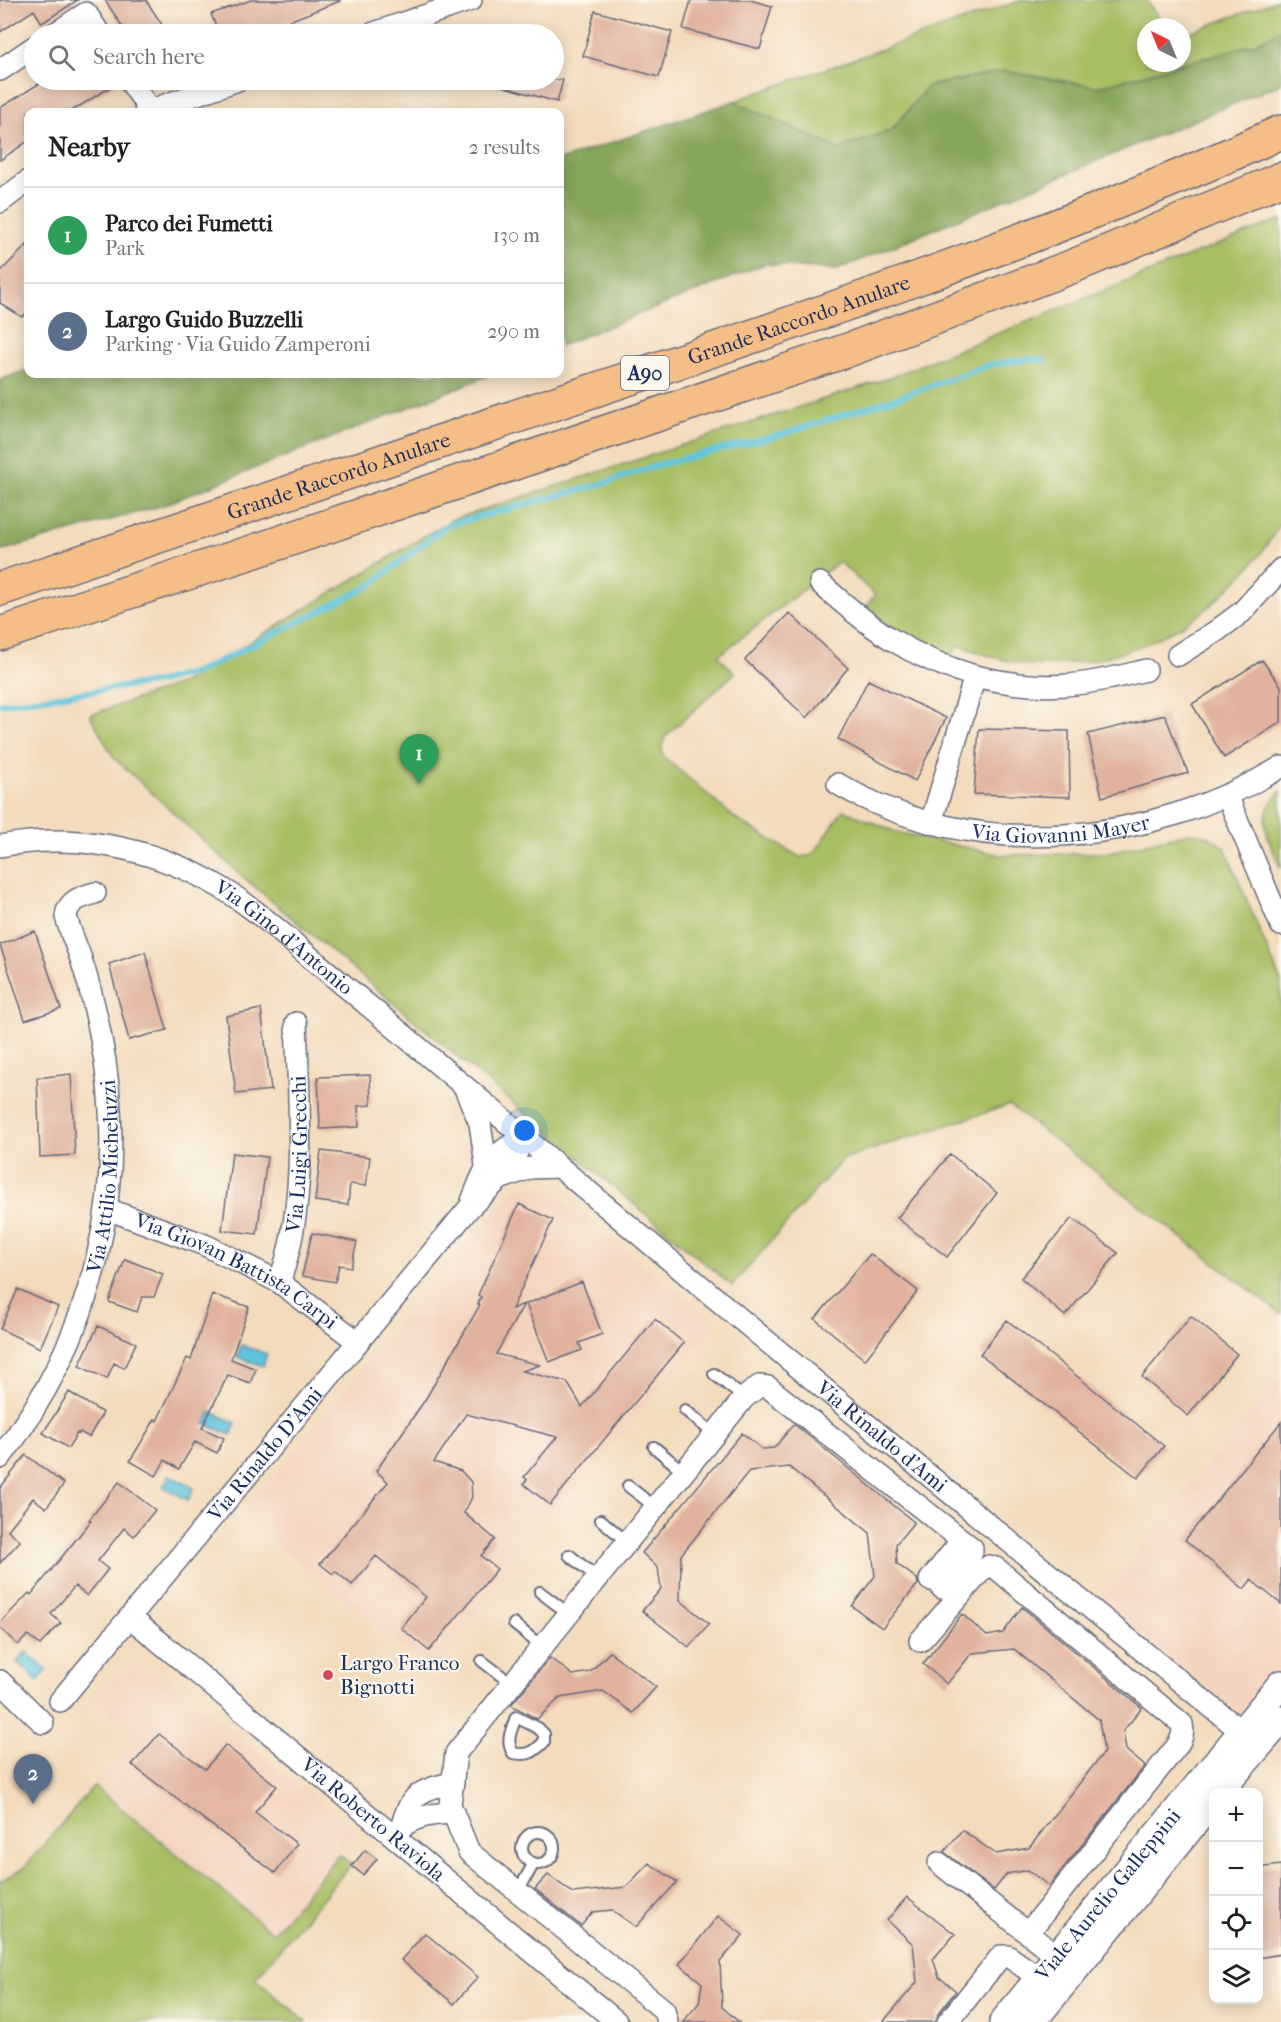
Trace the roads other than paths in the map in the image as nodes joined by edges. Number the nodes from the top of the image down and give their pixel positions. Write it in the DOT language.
graph roads {
  1 [pos="471,0"];
  2 [pos="69,24"];
  3 [pos="93,24"];
  4 [pos="400,24"];
  5 [pos="24,53"];
  6 [pos="0,69"];
  7 [pos="135,90"];
  8 [pos="209,90"];
  9 [pos="145,108"];
  10 [pos="156,108"];
  11 [pos="1281,132"];
  12 [pos="1281,179"];
  13 [pos="24,184"];
  14 [pos="0,202"];
  15 [pos="1281,569"];
  16 [pos="820,583"];
  17 [pos="0,589"];
  18 [pos="0,634"];
  19 [pos="1178,655"];
  20 [pos="1146,670"];
  21 [pos="975,676"];
  22 [pos="1281,767"];
  23 [pos="838,784"];
  24 [pos="1227,795"];
  25 [pos="931,823"];
  26 [pos="0,846"];
  27 [pos="95,893"];
  28 [pos="1281,926"];
  29 [pos="296,1023"];
  30 [pos="464,1085"];
  31 [pos="524,1137"];
  32 [pos="559,1167"];
  33 [pos="494,1172"];
  34 [pos="107,1209"];
  35 [pos="279,1282"];
  36 [pos="358,1342"];
  37 [pos="714,1374"];
  38 [pos="744,1398"];
  39 [pos="685,1410"];
  40 [pos="714,1434"];
  41 [pos="654,1447"];
  42 [pos="0,1458"];
  43 [pos="684,1472"];
  44 [pos="628,1486"];
  45 [pos="655,1507"];
  46 [pos="601,1520"];
  47 [pos="627,1542"];
  48 [pos="569,1555"];
  49 [pos="597,1578"];
  50 [pos="936,1584"];
  51 [pos="540,1592"];
  52 [pos="569,1614"];
  53 [pos="130,1618"];
  54 [pos="513,1624"];
  55 [pos="920,1641"];
  56 [pos="542,1647"];
  57 [pos="482,1661"];
  58 [pos="0,1681"];
  59 [pos="1281,1684"];
  60 [pos="505,1692"];
  61 [pos="60,1701"];
  62 [pos="516,1717"];
  63 [pos="1281,1720"];
  64 [pos="43,1723"];
  65 [pos="1242,1732"];
  66 [pos="453,1783"];
  67 [pos="1222,1788"];
  68 [pos="1209,1805"];
  69 [pos="453,1813"];
  70 [pos="398,1831"];
  71 [pos="534,1863"];
  72 [pos="939,1863"];
  73 [pos="517,1893"];
  74 [pos="1028,1933"];
  75 [pos="1057,1956"];
  76 [pos="1039,1978"];
  77 [pos="617,2022"];
  78 [pos="667,2022"];
  79 [pos="948,2022"];
  80 [pos="1003,2022"];
  81 [pos="1032,2022"];
  1 -- 4 [label="street"];
  2 -- 3 [label="street"];
  5 -- 6 [label="street"];
  7 -- 9 [label="street"];
  8 -- 10 [label="street"];
  11 -- 17 [label="highway, Grande Raccordo Anulare / A90"];
  12 -- 18 [label="highway, Grande Raccordo Anulare / A90"];
  13 -- 14 [label="street"];
  15 -- 19 [label="street"];
  16 -- 21 [label="street"];
  20 -- 21 [label="street"];
  21 -- 25 [label="street"];
  22 -- 24 [label="street, Via Giovanni Mayer"];
  23 -- 25 [label="street, Via Giovanni Mayer"];
  24 -- 25 [label="street, Via Giovanni Mayer"];
  24 -- 28 [label="street"];
  26 -- 30 [label="street, Via Gino d'Antonio"];
  27 -- 34 [label="street, Via Attilio Micheluzzi"];
  29 -- 35 [label="street, Via Luigi Grecchi"];
  30 -- 31 [label="street, Via Gino d'Antonio"];
  30 -- 33 [label="street"];
  31 -- 32 [label="street, Via Rinaldo d'Ami"];
  31 -- 33 [label="street, Via Rinaldo D'Ami"];
  32 -- 33 [label="street, Via Rinaldo D'Ami"];
  32 -- 65 [label="street, Via Rinaldo d'Ami"];
  33 -- 36 [label="street, Via Rinaldo D'Ami"];
  34 -- 35 [label="street, Via Giovan Battista Carpi"];
  34 -- 42 [label="street, Via Attilio Micheluzzi"];
  35 -- 36 [label="street, Via Giovan Battista Carpi"];
  36 -- 53 [label="street, Via Rinaldo D'Ami"];
  37 -- 38 [label="lane"];
  38 -- 40 [label="street"];
  38 -- 50 [label="street"];
  39 -- 40 [label="lane"];
  40 -- 43 [label="street"];
  41 -- 43 [label="lane"];
  43 -- 45 [label="street"];
  44 -- 45 [label="lane"];
  45 -- 47 [label="street"];
  46 -- 47 [label="lane"];
  47 -- 49 [label="street"];
  48 -- 49 [label="lane"];
  49 -- 52 [label="street"];
  51 -- 52 [label="lane"];
  52 -- 56 [label="street"];
  53 -- 61 [label="street, Via Rinaldo D'Ami"];
  53 -- 70 [label="street, Via Roberto Raviola"];
  54 -- 56 [label="lane"];
  55 -- 74 [label="street"];
  56 -- 60 [label="street"];
  57 -- 60 [label="lane"];
  58 -- 64 [label="street"];
  59 -- 65 [label="street, Viale Aurelio Galleppini"];
  60 -- 62 [label="lane"];
  60 -- 66 [label="street"];
  63 -- 67 [label="street"];
  65 -- 75 [label="street, Viale Aurelio Galleppini"];
  66 -- 69 [label="street"];
  66 -- 70 [label="street"];
  68 -- 81 [label="street, Viale Aurelio Galleppini"];
  69 -- 70 [label="street"];
  69 -- 73 [label="street"];
  70 -- 77 [label="street, Via Roberto Raviola"];
  71 -- 73 [label="lane"];
  72 -- 74 [label="street"];
  73 -- 78 [label="street"];
  74 -- 75 [label="street"];
  75 -- 76 [label="street, Viale Aurelio Galleppini"];
  76 -- 79 [label="street"];
  76 -- 80 [label="street, Viale Aurelio Galleppini"];
}
